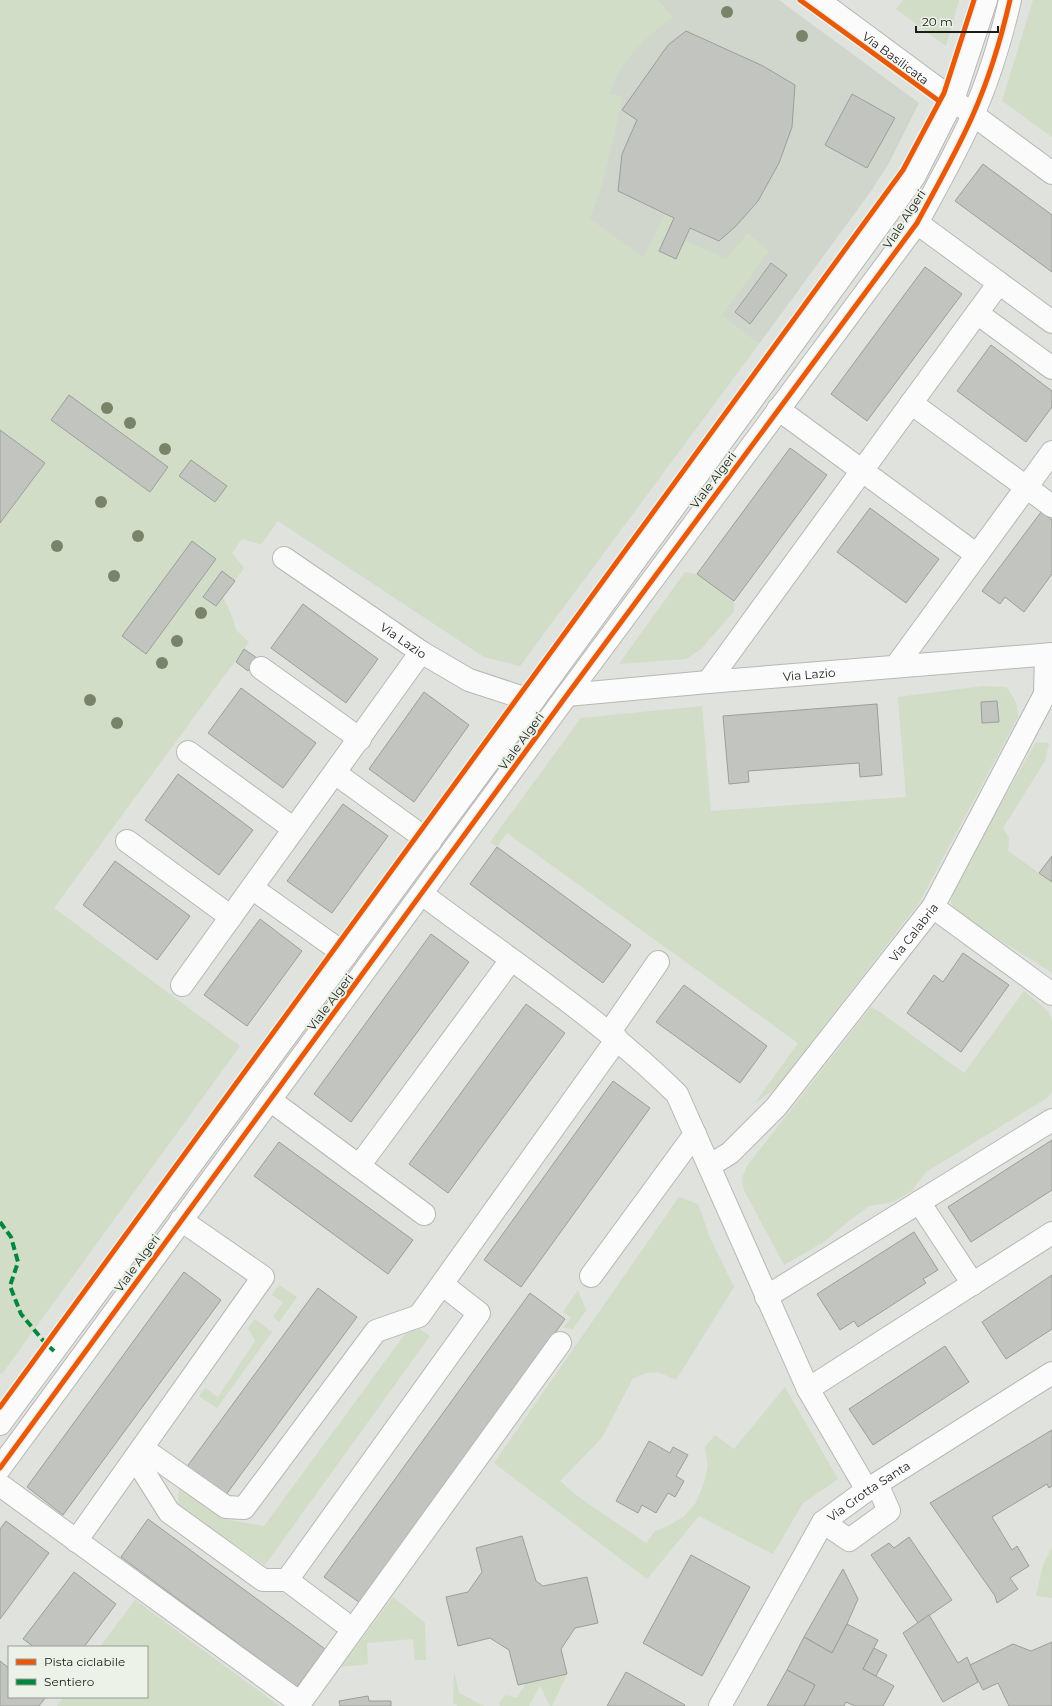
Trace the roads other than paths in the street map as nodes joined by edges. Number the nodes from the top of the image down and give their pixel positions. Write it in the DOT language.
graph roads {
  1 [pos="818,0"];
  2 [pos="986,0"];
  3 [pos="1010,0"];
  4 [pos="953,100"];
  5 [pos="973,115"];
  6 [pos="1052,173"];
  7 [pos="917,223"];
  8 [pos="999,283"];
  9 [pos="977,313"];
  10 [pos="1052,322"];
  11 [pos="1052,368"];
  12 [pos="911,403"];
  13 [pos="778,409"];
  14 [pos="1052,452"];
  15 [pos="862,471"];
  16 [pos="1026,488"];
  17 [pos="1052,506"];
  18 [pos="977,555"];
  19 [pos="284,558"];
  20 [pos="421,652"];
  21 [pos="1049,655"];
  22 [pos="896,666"];
  23 [pos="261,668"];
  24 [pos="708,682"];
  25 [pos="566,695"];
  26 [pos="1049,698"];
  27 [pos="533,701"];
  28 [pos="360,739"];
  29 [pos="188,752"];
  30 [pos="335,773"];
  31 [pos="294,829"];
  32 [pos="127,842"];
  33 [pos="430,842"];
  34 [pos="252,888"];
  35 [pos="422,894"];
  36 [pos="933,907"];
  37 [pos="231,917"];
  38 [pos="346,956"];
  39 [pos="510,960"];
  40 [pos="658,962"];
  41 [pos="182,985"];
  42 [pos="1052,994"];
  43 [pos="613,1036"];
  44 [pos="270,1100"];
  45 [pos="1052,1120"];
  46 [pos="694,1134"];
  47 [pos="359,1166"];
  48 [pos="709,1166"];
  49 [pos="919,1202"];
  50 [pos="424,1214"];
  51 [pos="181,1220"];
  52 [pos="1052,1233"];
  53 [pos="591,1276"];
  54 [pos="973,1284"];
  55 [pos="443,1285"];
  56 [pos="766,1297"];
  57 [pos="560,1343"];
  58 [pos="1052,1373"];
  59 [pos="808,1389"];
  60 [pos="0,1424"];
  61 [pos="139,1453"];
  62 [pos="0,1468"];
  63 [pos="0,1485"];
  64 [pos="872,1487"];
  65 [pos="823,1522"];
  66 [pos="76,1541"];
  67 [pos="287,1580"];
  68 [pos="343,1622"];
  69 [pos="720,1706"];
  1 -- 4 [label="street, Via Basilicata"];
  2 -- 4 [label="street, Viale Algeri"];
  3 -- 5 [label="street, Viale Algeri"];
  4 -- 5 [label="street, Via Basilicata"];
  4 -- 27 [label="street, Viale Algeri"];
  5 -- 6 [label="street, Via Basilicata"];
  5 -- 7 [label="street, Viale Algeri"];
  7 -- 8 [label="street"];
  7 -- 13 [label="street, Viale Algeri"];
  8 -- 9 [label="street"];
  8 -- 10 [label="street"];
  9 -- 11 [label="street"];
  9 -- 12 [label="street"];
  12 -- 15 [label="street"];
  12 -- 16 [label="street"];
  13 -- 15 [label="street"];
  13 -- 25 [label="street, Viale Algeri"];
  14 -- 16 [label="street"];
  15 -- 18 [label="street"];
  15 -- 24 [label="street"];
  16 -- 17 [label="street"];
  16 -- 18 [label="street"];
  18 -- 22 [label="street"];
  19 -- 20 [label="street, Via Lazio"];
  20 -- 27 [label="street, Via Lazio"];
  20 -- 28 [label="street"];
  21 -- 22 [label="street, Via Lazio"];
  21 -- 26 [label="street, Via Calabria"];
  22 -- 24 [label="street, Via Lazio"];
  23 -- 28 [label="street"];
  24 -- 25 [label="street, Via Lazio"];
  25 -- 35 [label="street, Viale Algeri"];
  26 -- 36 [label="street, Via Calabria"];
  27 -- 33 [label="street, Viale Algeri"];
  28 -- 30 [label="street"];
  29 -- 31 [label="street"];
  30 -- 31 [label="street"];
  30 -- 33 [label="street"];
  31 -- 34 [label="street"];
  32 -- 37 [label="street"];
  33 -- 38 [label="street, Viale Algeri"];
  34 -- 37 [label="street"];
  34 -- 38 [label="street"];
  35 -- 39 [label="street"];
  35 -- 44 [label="street, Viale Algeri"];
  36 -- 42 [label="street"];
  36 -- 48 [label="street, Via Calabria"];
  37 -- 41 [label="street"];
  38 -- 60 [label="street, Viale Algeri"];
  39 -- 43 [label="street"];
  39 -- 47 [label="street"];
  40 -- 43 [label="street"];
  43 -- 46 [label="street"];
  43 -- 55 [label="street"];
  44 -- 47 [label="street"];
  44 -- 51 [label="street, Viale Algeri"];
  45 -- 49 [label="street"];
  46 -- 48 [label="street"];
  46 -- 53 [label="street"];
  47 -- 50 [label="street"];
  48 -- 56 [label="street"];
  49 -- 54 [label="street"];
  49 -- 56 [label="street"];
  51 -- 61 [label="street"];
  51 -- 62 [label="street, Viale Algeri"];
  52 -- 54 [label="street"];
  54 -- 59 [label="street"];
  55 -- 61 [label="street"];
  55 -- 67 [label="street"];
  56 -- 59 [label="street"];
  57 -- 66 [label="street"];
  58 -- 64 [label="street, Via Grotta Santa"];
  59 -- 64 [label="street"];
  61 -- 66 [label="street"];
  61 -- 67 [label="street"];
  63 -- 66 [label="street"];
  64 -- 65 [label="street, Via Grotta Santa"];
  64 -- 65 [label="street"];
  65 -- 69 [label="street, Via Grotta Santa"];
  67 -- 68 [label="street"];
}
